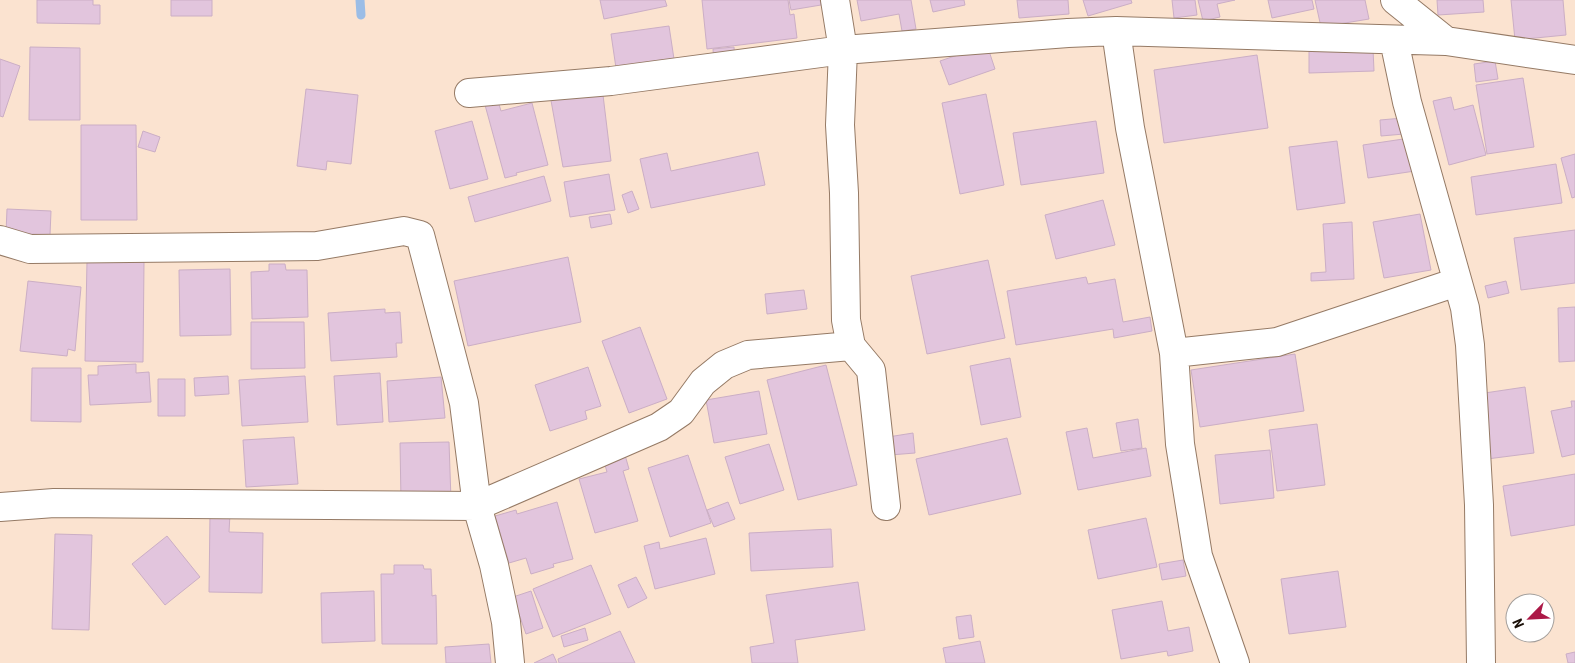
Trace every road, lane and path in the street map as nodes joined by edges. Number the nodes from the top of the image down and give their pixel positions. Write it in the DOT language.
graph roads {
  1 [pos="836,0"];
  2 [pos="1395,0"];
  3 [pos="1116,32"];
  4 [pos="1394,40"];
  5 [pos="1446,41"];
  6 [pos="843,50"];
  7 [pos="1575,60"];
  8 [pos="469,93"];
  9 [pos="0,240"];
  10 [pos="1458,282"];
  11 [pos="851,346"];
  12 [pos="1174,353"];
  13 [pos="478,506"];
  14 [pos="886,506"];
  15 [pos="0,507"];
  16 [pos="510,663"];
  17 [pos="1235,663"];
  18 [pos="1481,663"];
  1 -- 6 [label="street"];
  2 -- 5 [label="street"];
  3 -- 4 [label="street"];
  3 -- 6 [label="street"];
  3 -- 12 [label="street"];
  4 -- 5 [label="street"];
  4 -- 10 [label="street"];
  5 -- 7 [label="street"];
  6 -- 8 [label="street"];
  6 -- 11 [label="street"];
  9 -- 13 [label="street"];
  10 -- 12 [label="street"];
  10 -- 18 [label="street"];
  11 -- 13 [label="street"];
  11 -- 14 [label="street"];
  12 -- 17 [label="street"];
  13 -- 15 [label="street"];
  13 -- 16 [label="street"];
}
